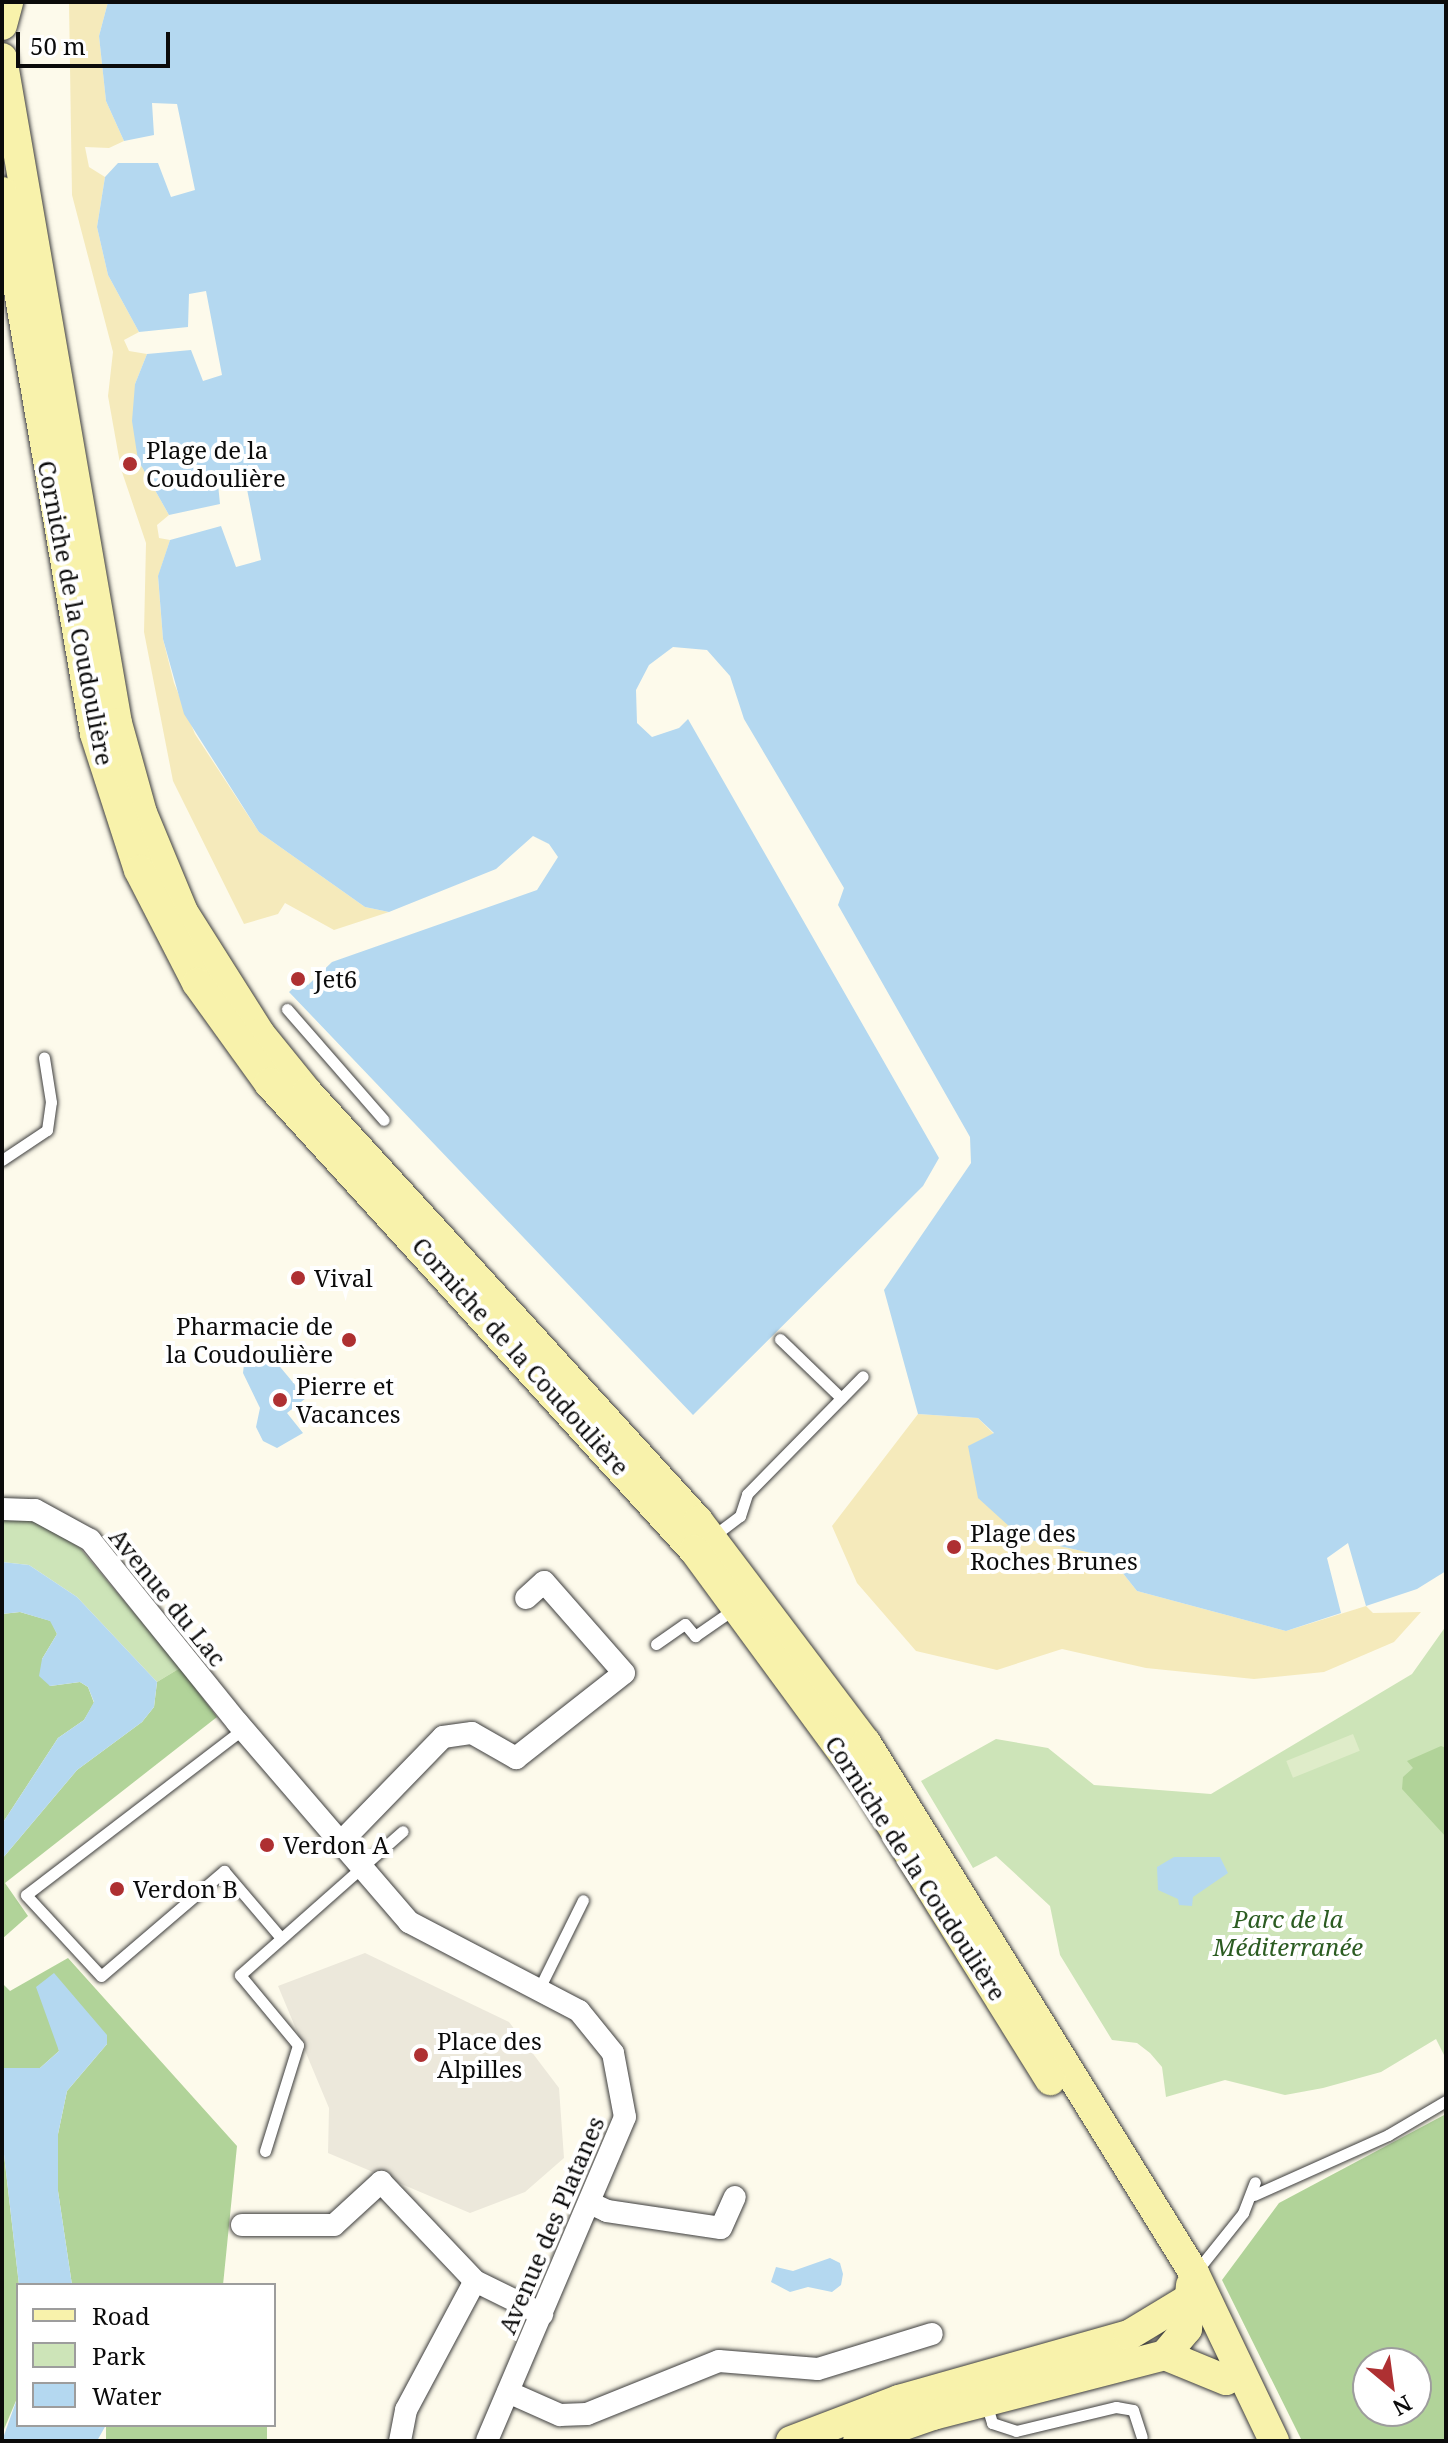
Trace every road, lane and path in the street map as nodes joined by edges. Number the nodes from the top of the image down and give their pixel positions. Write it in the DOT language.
graph roads {
  1 [pos="8,2"];
  2 [pos="2,6"];
  3 [pos="2,25"];
  4 [pos="2,58"];
  5 [pos="2,192"];
  6 [pos="287,1009"];
  7 [pos="44,1058"];
  8 [pos="384,1120"];
  9 [pos="348,1153"];
  10 [pos="2,1160"];
  11 [pos="780,1339"];
  12 [pos="863,1376"];
  13 [pos="841,1398"];
  14 [pos="2,1509"];
  15 [pos="702,1544"];
  16 [pos="526,1598"];
  17 [pos="737,1606"];
  18 [pos="656,1644"];
  19 [pos="240,1726"];
  20 [pos="403,1831"];
  21 [pos="340,1843"];
  22 [pos="361,1867"];
  23 [pos="583,1900"];
  24 [pos="281,1938"];
  25 [pos="539,1989"];
  26 [pos="1446,2101"];
  27 [pos="265,2151"];
  28 [pos="1255,2182"];
  29 [pos="1254,2195"];
  30 [pos="735,2197"];
  31 [pos="590,2203"];
  32 [pos="242,2225"];
  33 [pos="475,2281"];
  34 [pos="1189,2301"];
  35 [pos="542,2314"];
  36 [pos="932,2334"];
  37 [pos="1165,2355"];
  38 [pos="1226,2380"];
  39 [pos="982,2389"];
  40 [pos="508,2392"];
  41 [pos="1142,2437"];
  42 [pos="400,2441"];
  43 [pos="487,2441"];
  44 [pos="791,2441"];
  45 [pos="858,2441"];
  46 [pos="1256,2441"];
  47 [pos="1274,2441"];
  1 -- 2 [label="main road"];
  1 -- 3 [label="main road"];
  4 -- 9 [label="main road, Corniche de la Coudoulière"];
  5 -- 9 [label="main road, Corniche de la Coudoulière"];
  6 -- 8 [label="lane"];
  7 -- 10 [label="lane"];
  9 -- 15 [label="main road, Corniche de la Coudoulière"];
  9 -- 15 [label="main road, Corniche de la Coudoulière"];
  11 -- 13 [label="lane"];
  12 -- 13 [label="lane"];
  13 -- 15 [label="lane"];
  14 -- 19 [label="street, Avenue du Lac"];
  15 -- 17 [label="main road, Corniche de la Coudoulière"];
  15 -- 34 [label="main road, Corniche de la Coudoulière"];
  16 -- 21 [label="street"];
  17 -- 18 [label="lane"];
  17 -- 34 [label="main road, Corniche de la Coudoulière"];
  19 -- 21 [label="street, Avenue des Platanes"];
  19 -- 24 [label="lane"];
  20 -- 22 [label="lane"];
  21 -- 22 [label="street, Avenue des Platanes"];
  22 -- 24 [label="lane"];
  22 -- 25 [label="street, Avenue des Platanes"];
  23 -- 25 [label="lane"];
  24 -- 27 [label="lane"];
  25 -- 31 [label="street, Avenue des Platanes"];
  26 -- 29 [label="lane"];
  28 -- 29 [label="lane"];
  29 -- 34 [label="lane"];
  30 -- 31 [label="street"];
  31 -- 35 [label="street, Avenue des Platanes"];
  32 -- 33 [label="street"];
  33 -- 35 [label="street"];
  33 -- 42 [label="street"];
  34 -- 37 [label="main road"];
  34 -- 38 [label="main road, Corniche de la Coudoulière"];
  34 -- 39 [label="main road"];
  34 -- 47 [label="main road"];
  35 -- 40 [label="street, Avenue des Platanes"];
  36 -- 40 [label="street"];
  37 -- 38 [label="main road"];
  37 -- 39 [label="main road"];
  38 -- 46 [label="main road, Corniche de la Coudoulière"];
  39 -- 41 [label="lane"];
  39 -- 44 [label="main road"];
  39 -- 45 [label="main road"];
  40 -- 43 [label="street, Avenue des Platanes"];
}
